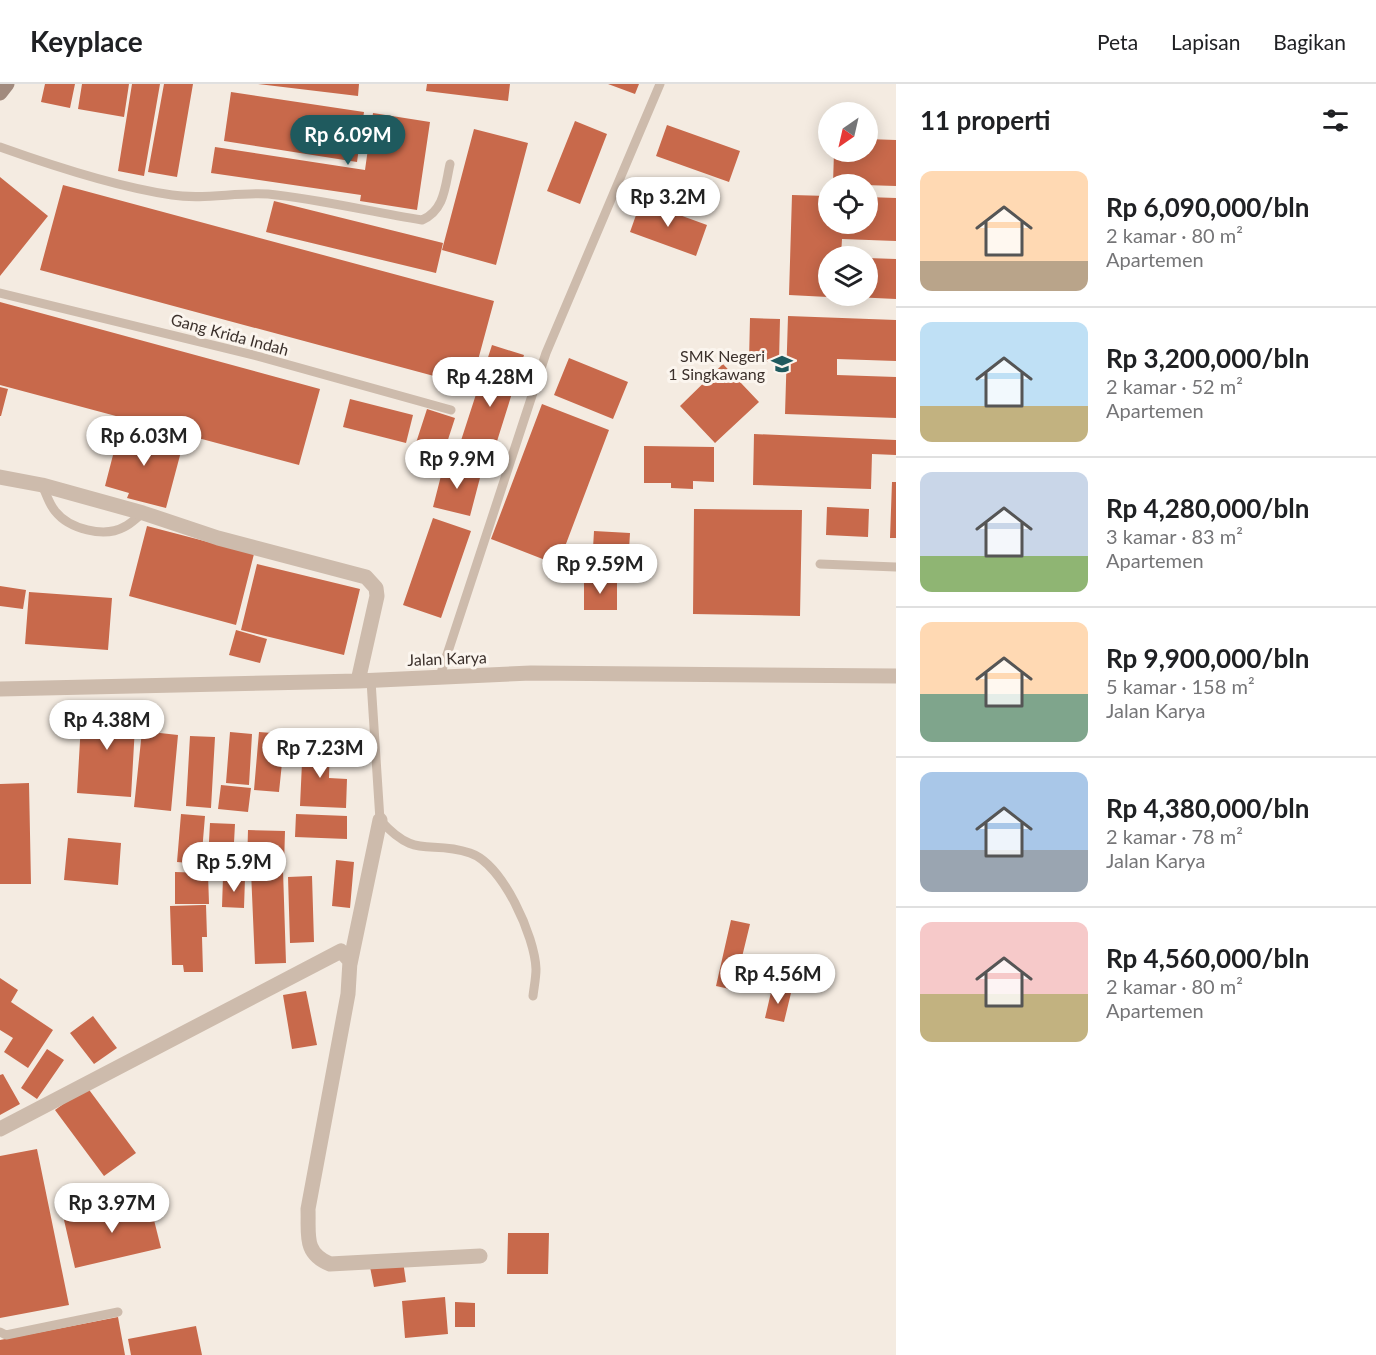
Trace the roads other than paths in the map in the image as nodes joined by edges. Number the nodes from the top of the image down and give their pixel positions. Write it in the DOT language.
graph roads {
  1 [pos="7,84"];
  2 [pos="660,84"];
  3 [pos="0,93"];
  4 [pos="0,147"];
  5 [pos="450,164"];
  6 [pos="0,293"];
  7 [pos="451,410"];
  8 [pos="0,477"];
  9 [pos="42,485"];
  10 [pos="143,513"];
  11 [pos="820,564"];
  12 [pos="896,567"];
  13 [pos="440,676"];
  14 [pos="896,676"];
  15 [pos="364,681"];
  16 [pos="0,689"];
  17 [pos="380,820"];
  18 [pos="350,964"];
  19 [pos="533,996"];
  20 [pos="0,1129"];
  21 [pos="480,1256"];
  22 [pos="118,1312"];
  23 [pos="0,1332"];
  1 -- 3 [label="street"];
  2 -- 13 [label="lane"];
  4 -- 5 [label="lane"];
  6 -- 7 [label="lane, Gang Krida Indah"];
  8 -- 9 [label="street"];
  9 -- 10 [label="street"];
  9 -- 10 [label="lane"];
  10 -- 15 [label="street"];
  11 -- 12 [label="lane"];
  13 -- 14 [label="street, Jalan Karya"];
  13 -- 15 [label="street, Jalan Karya"];
  15 -- 16 [label="street, Jalan Karya"];
  15 -- 17 [label="lane"];
  17 -- 18 [label="street"];
  17 -- 19 [label="lane"];
  18 -- 20 [label="street"];
  18 -- 21 [label="street"];
  22 -- 23 [label="lane"];
}
